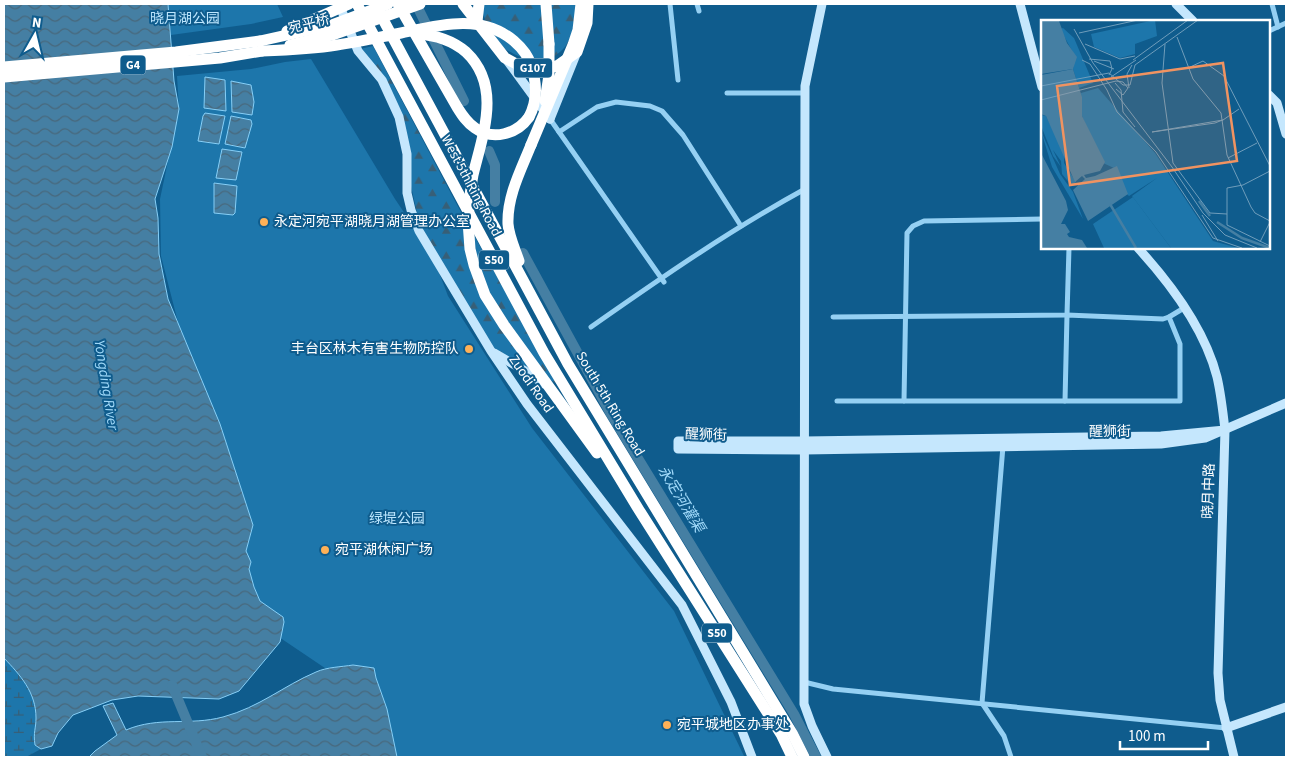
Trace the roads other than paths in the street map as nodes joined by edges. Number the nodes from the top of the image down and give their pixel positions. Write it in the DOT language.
graph roads {
  1 [pos="339,4"];
  2 [pos="349,4"];
  3 [pos="357,4"];
  4 [pos="375,4"];
  5 [pos="388,4"];
  6 [pos="398,4"];
  7 [pos="420,4"];
  8 [pos="464,4"];
  9 [pos="479,4"];
  10 [pos="581,4"];
  11 [pos="588,4"];
  12 [pos="670,4"];
  13 [pos="697,4"];
  14 [pos="822,4"];
  15 [pos="1020,4"];
  16 [pos="1176,4"];
  17 [pos="1272,4"];
  18 [pos="545,5"];
  19 [pos="699,12"];
  20 [pos="1192,20"];
  21 [pos="477,21"];
  22 [pos="1286,23"];
  23 [pos="1278,27"];
  24 [pos="1270,31"];
  25 [pos="397,34"];
  26 [pos="261,46"];
  27 [pos="577,52"];
  28 [pos="505,58"];
  29 [pos="4,67"];
  30 [pos="4,77"];
  31 [pos="678,80"];
  32 [pos="1041,83"];
  33 [pos="727,93"];
  34 [pos="805,93"];
  35 [pos="1270,96"];
  36 [pos="546,120"];
  37 [pos="559,132"];
  38 [pos="1286,134"];
  39 [pos="804,189"];
  40 [pos="1041,220"];
  41 [pos="741,226"];
  42 [pos="1069,249"];
  43 [pos="1139,249"];
  44 [pos="663,280"];
  45 [pos="531,296"];
  46 [pos="1184,308"];
  47 [pos="1067,315"];
  48 [pos="906,316"];
  49 [pos="833,317"];
  50 [pos="1169,317"];
  51 [pos="591,327"];
  52 [pos="491,351"];
  53 [pos="551,390"];
  54 [pos="837,401"];
  55 [pos="904,401"];
  56 [pos="1065,401"];
  57 [pos="1286,403"];
  58 [pos="1225,430"];
  59 [pos="1004,442"];
  60 [pos="804,445"];
  61 [pos="640,510"];
  62 [pos="804,682"];
  63 [pos="982,703"];
  64 [pos="1286,707"];
  65 [pos="1226,728"];
  66 [pos="752,757"];
  67 [pos="792,757"];
  68 [pos="804,757"];
  69 [pos="827,757"];
  70 [pos="1011,757"];
  71 [pos="1234,757"];
  1 -- 52 [label="street, Zuodi Road"];
  2 -- 26 [label="highway, bridge"];
  3 -- 61 [label="highway, West 5th Ring Road / S50"];
  4 -- 45 [label="highway, West 5th Ring Road / S50"];
  5 -- 26 [label="highway, 宛平桥 / G4, bridge"];
  6 -- 25 [label="highway, bridge"];
  7 -- 26 [label="highway, 宛平桥 / G4, bridge"];
  8 -- 21 [label="highway, G107"];
  9 -- 21 [label="highway"];
  10 -- 36 [label="highway, bridge"];
  11 -- 27 [label="highway"];
  12 -- 31 [label="street"];
  13 -- 19 [label="street"];
  14 -- 34 [label="street"];
  15 -- 32 [label="street"];
  16 -- 20 [label="street"];
  17 -- 23 [label="street"];
  18 -- 36 [label="highway, bridge"];
  21 -- 28 [label="highway, G107"];
  22 -- 23 [label="street"];
  23 -- 24 [label="street"];
  25 -- 26 [label="highway, bridge"];
  25 -- 53 [label="highway, bridge"];
  26 -- 29 [label="highway, G4"];
  26 -- 30 [label="highway, G4"];
  27 -- 28 [label="highway, G107"];
  27 -- 36 [label="street"];
  28 -- 36 [label="street"];
  33 -- 34 [label="street"];
  34 -- 39 [label="street"];
  35 -- 38 [label="street"];
  36 -- 37 [label="street"];
  36 -- 45 [label="highway, bridge"];
  37 -- 41 [label="street"];
  37 -- 44 [label="street"];
  39 -- 41 [label="street"];
  39 -- 60 [label="street"];
  40 -- 48 [label="street"];
  41 -- 44 [label="street"];
  42 -- 47 [label="street"];
  43 -- 46 [label="street, 晓月中路"];
  44 -- 51 [label="street"];
  45 -- 68 [label="highway, South 5th Ring Road / S50"];
  46 -- 50 [label="street"];
  46 -- 58 [label="street, 晓月中路"];
  47 -- 48 [label="street"];
  47 -- 50 [label="street"];
  47 -- 56 [label="street"];
  48 -- 49 [label="street"];
  48 -- 55 [label="street"];
  50 -- 56 [label="street"];
  52 -- 53 [label="street"];
  52 -- 66 [label="street, Zuodi Road"];
  53 -- 61 [label="highway"];
  54 -- 55 [label="street"];
  55 -- 56 [label="street"];
  57 -- 58 [label="street, 醒狮街"];
  58 -- 59 [label="street, 醒狮街"];
  58 -- 65 [label="street, 晓月中路"];
  59 -- 60 [label="street, 醒狮街"];
  59 -- 63 [label="street"];
  60 -- 60 [label="street, 醒狮街"];
  60 -- 62 [label="street"];
  61 -- 67 [label="highway, S50"];
  62 -- 63 [label="street"];
  62 -- 69 [label="street"];
  63 -- 65 [label="street"];
  63 -- 70 [label="street"];
  64 -- 65 [label="street"];
  65 -- 71 [label="street, 晓月中路"];
}
